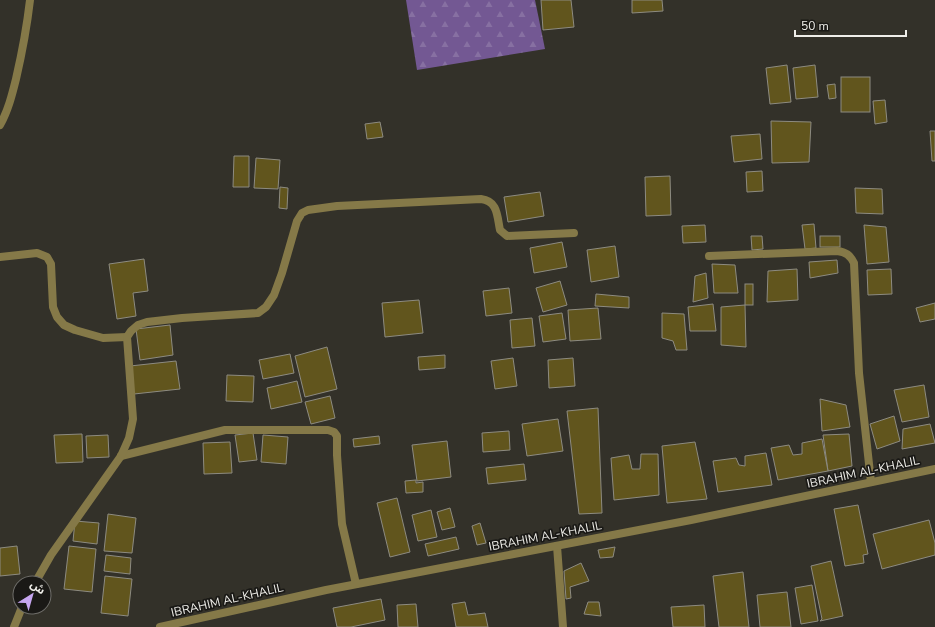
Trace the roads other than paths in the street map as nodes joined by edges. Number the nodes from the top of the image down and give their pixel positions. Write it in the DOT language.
graph roads {
  1 [pos="30,0"];
  2 [pos="0,125"];
  3 [pos="574,233"];
  4 [pos="708,256"];
  5 [pos="0,257"];
  6 [pos="127,337"];
  7 [pos="121,456"];
  8 [pos="935,469"];
  9 [pos="871,482"];
  10 [pos="557,546"];
  11 [pos="40,575"];
  12 [pos="356,584"];
  13 [pos="19,615"];
  14 [pos="14,627"];
  15 [pos="160,627"];
  16 [pos="563,627"];
  1 -- 2 [label="street"];
  3 -- 6 [label="street"];
  4 -- 9 [label="street"];
  5 -- 6 [label="street"];
  6 -- 7 [label="street"];
  7 -- 11 [label="street"];
  7 -- 12 [label="street"];
  8 -- 9 [label="street, IBRAHIM AL-KHALIL"];
  9 -- 10 [label="street, IBRAHIM AL-KHALIL"];
  10 -- 12 [label="street, IBRAHIM AL-KHALIL"];
  10 -- 16 [label="street"];
  12 -- 15 [label="street, IBRAHIM AL-KHALIL"];
  13 -- 14 [label="street"];
}
